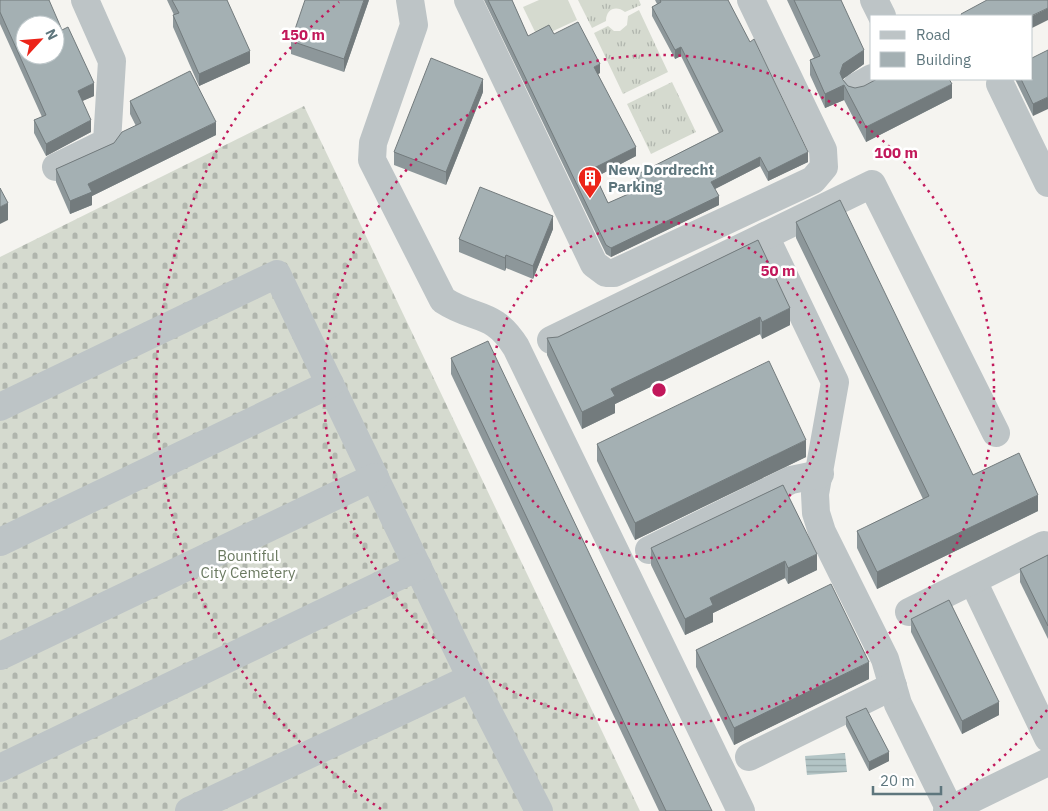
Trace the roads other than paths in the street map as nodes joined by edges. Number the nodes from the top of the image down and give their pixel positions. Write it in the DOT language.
graph roads {
  1 [pos="410,0"];
  2 [pos="468,0"];
  3 [pos="751,0"];
  4 [pos="874,0"];
  5 [pos="90,2"];
  6 [pos="882,15"];
  7 [pos="1000,84"];
  8 [pos="1039,143"];
  9 [pos="56,166"];
  10 [pos="1048,183"];
  11 [pos="765,236"];
  12 [pos="551,340"];
  13 [pos="330,384"];
  14 [pos="0,407"];
  15 [pos="996,433"];
  16 [pos="820,474"];
  17 [pos="374,477"];
  18 [pos="0,542"];
  19 [pos="1044,545"];
  20 [pos="649,550"];
  21 [pos="418,566"];
  22 [pos="973,581"];
  23 [pos="910,612"];
  24 [pos="0,656"];
  25 [pos="471,678"];
  26 [pos="893,686"];
  27 [pos="1048,738"];
  28 [pos="749,757"];
  29 [pos="1048,762"];
  30 [pos="0,768"];
  31 [pos="532,809"];
  32 [pos="949,810"];
  33 [pos="189,811"];
  34 [pos="740,811"];
  1 -- 34 [label="street"];
  2 -- 3 [label="street"];
  4 -- 6 [label="street"];
  5 -- 9 [label="street"];
  7 -- 8 [label="street"];
  8 -- 10 [label="street"];
  11 -- 12 [label="street"];
  11 -- 15 [label="street"];
  11 -- 16 [label="street"];
  13 -- 14 [label="street"];
  13 -- 17 [label="street"];
  13 -- 18 [label="street"];
  16 -- 20 [label="street"];
  16 -- 26 [label="street"];
  17 -- 21 [label="street"];
  17 -- 24 [label="street"];
  19 -- 22 [label="street"];
  21 -- 25 [label="street"];
  21 -- 30 [label="street"];
  22 -- 23 [label="street"];
  22 -- 27 [label="street"];
  25 -- 31 [label="street"];
  25 -- 33 [label="street"];
  26 -- 28 [label="street"];
  26 -- 32 [label="street"];
  29 -- 32 [label="street"];
}
